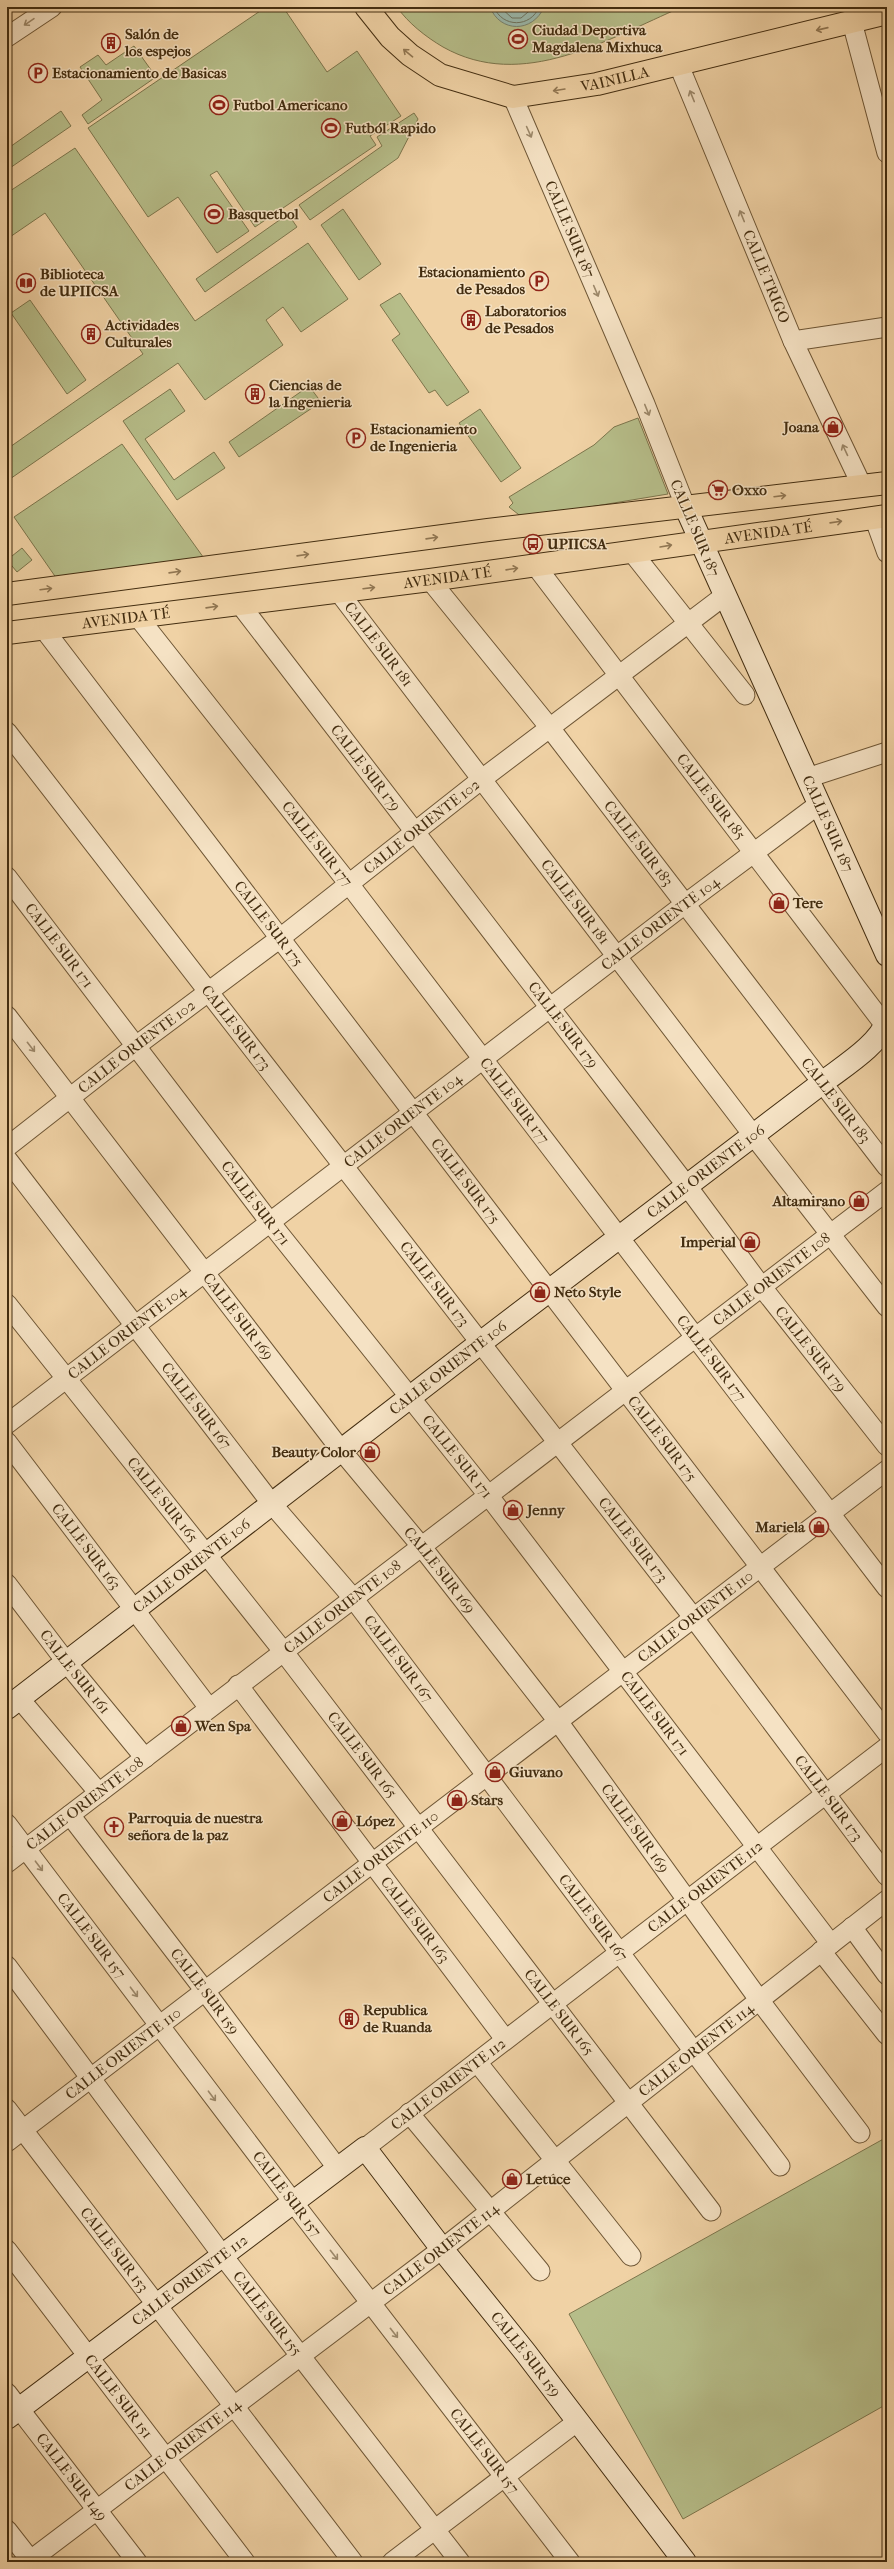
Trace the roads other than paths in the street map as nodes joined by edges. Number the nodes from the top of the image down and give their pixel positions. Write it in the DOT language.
graph roads {
  1 [pos="52,7"];
  2 [pos="366,7"];
  3 [pos="887,14"];
  4 [pos="852,22"];
  5 [pos="7,37"];
  6 [pos="678,63"];
  7 [pos="513,97"];
  8 [pos="887,153"];
  9 [pos="887,327"];
  10 [pos="793,341"];
  11 [pos="887,483"];
  12 [pos="862,486"];
  13 [pos="686,508"];
  14 [pos="880,516"];
  15 [pos="700,541"];
  16 [pos="632,552"];
  17 [pos="887,553"];
  18 [pos="535,565"];
  19 [pos="430,580"];
  20 [pos="338,591"];
  21 [pos="7,594"];
  22 [pos="724,596"];
  23 [pos="239,603"];
  24 [pos="138,617"];
  25 [pos="689,622"];
  26 [pos="43,628"];
  27 [pos="7,633"];
  28 [pos="620,675"];
  29 [pos="745,695"];
  30 [pos="550,728"];
  31 [pos="7,732"];
  32 [pos="887,752"];
  33 [pos="807,778"];
  34 [pos="482,779"];
  35 [pos="819,804"];
  36 [pos="415,833"];
  37 [pos="754,852"];
  38 [pos="7,877"];
  39 [pos="349,884"];
  40 [pos="685,904"];
  41 [pos="279,939"];
  42 [pos="887,955"];
  43 [pos="617,957"];
  44 [pos="210,993"];
  45 [pos="550,1008"];
  46 [pos="7,1016"];
  47 [pos="887,1025"];
  48 [pos="136,1046"];
  49 [pos="482,1060"];
  50 [pos="822,1083"];
  51 [pos="70,1098"];
  52 [pos="413,1112"];
  53 [pos="753,1135"];
  54 [pos="7,1147"];
  55 [pos="7,1159"];
  56 [pos="343,1166"];
  57 [pos="887,1167"];
  58 [pos="687,1186"];
  59 [pos="887,1191"];
  60 [pos="270,1221"];
  61 [pos="830,1234"];
  62 [pos="620,1237"];
  63 [pos="203,1272"];
  64 [pos="761,1286"];
  65 [pos="550,1290"];
  66 [pos="7,1304"];
  67 [pos="887,1307"];
  68 [pos="136,1325"];
  69 [pos="695,1337"];
  70 [pos="479,1344"];
  71 [pos="66,1379"];
  72 [pos="625,1389"];
  73 [pos="409,1398"];
  74 [pos="7,1424"];
  75 [pos="7,1442"];
  76 [pos="556,1443"];
  77 [pos="887,1446"];
  78 [pos="342,1450"];
  79 [pos="887,1470"];
  80 [pos="488,1495"];
  81 [pos="272,1504"];
  82 [pos="830,1512"];
  83 [pos="421,1546"];
  84 [pos="205,1554"];
  85 [pos="760,1566"];
  86 [pos="7,1584"];
  87 [pos="887,1588"];
  88 [pos="353,1598"];
  89 [pos="135,1610"];
  90 [pos="693,1617"];
  91 [pos="283,1651"];
  92 [pos="67,1663"];
  93 [pos="623,1670"];
  94 [pos="238,1685"];
  95 [pos="13,1703"];
  96 [pos="209,1708"];
  97 [pos="557,1720"];
  98 [pos="887,1733"];
  99 [pos="887,1747"];
  100 [pos="144,1758"];
  101 [pos="486,1777"];
  102 [pos="99,1793"];
  103 [pos="826,1793"];
  104 [pos="70,1815"];
  105 [pos="7,1824"];
  106 [pos="420,1829"];
  107 [pos="757,1846"];
  108 [pos="26,1849"];
  109 [pos="7,1863"];
  110 [pos="373,1865"];
  111 [pos="887,1876"];
  112 [pos="688,1899"];
  113 [pos="887,1900"];
  114 [pos="852,1927"];
  115 [pos="826,1947"];
  116 [pos="618,1953"];
  117 [pos="7,1966"];
  118 [pos="887,1975"];
  119 [pos="205,1991"];
  120 [pos="553,2002"];
  121 [pos="760,2002"];
  122 [pos="159,2026"];
  123 [pos="887,2035"];
  124 [pos="505,2039"];
  125 [pos="694,2053"];
  126 [pos="477,2062"];
  127 [pos="92,2078"];
  128 [pos="629,2104"];
  129 [pos="7,2109"];
  130 [pos="409,2113"];
  131 [pos="23,2130"];
  132 [pos="860,2133"];
  133 [pos="7,2142"];
  134 [pos="365,2148"];
  135 [pos="555,2161"];
  136 [pos="780,2166"];
  137 [pos="338,2169"];
  138 [pos="293,2202"];
  139 [pos="489,2211"];
  140 [pos="711,2211"];
  141 [pos="442,2248"];
  142 [pos="7,2250"];
  143 [pos="223,2256"];
  144 [pos="631,2256"];
  145 [pos="540,2270"];
  146 [pos="370,2302"];
  147 [pos="156,2306"];
  148 [pos="301,2355"];
  149 [pos="88,2358"];
  150 [pos="235,2405"];
  151 [pos="11,2406"];
  152 [pos="578,2421"];
  153 [pos="165,2458"];
  154 [pos="505,2476"];
  155 [pos="97,2510"];
  156 [pos="435,2529"];
  157 [pos="7,2530"];
  158 [pos="30,2561"];
  159 [pos="137,2562"];
  160 [pos="245,2562"];
  161 [pos="353,2562"];
  162 [pos="392,2562"];
  163 [pos="460,2562"];
  164 [pos="570,2562"];
  165 [pos="685,2562"];
  1 -- 5 [label="street, one-way"];
  7 -- 2 [label="main road, VAINILLA, one-way"];
  3 -- 4 [label="main road, VAINILLA"];
  4 -- 6 [label="main road, VAINILLA, one-way"];
  4 -- 8 [label="street"];
  6 -- 7 [label="main road, VAINILLA, one-way"];
  10 -- 6 [label="street, CALLE TRIGO, one-way"];
  7 -- 13 [label="street, CALLE SUR 187, one-way"];
  9 -- 10 [label="street"];
  12 -- 10 [label="street, CALLE TRIGO, one-way"];
  11 -- 12 [label="main road"];
  13 -- 12 [label="main road, one-way"];
  13 -- 15 [label="street, CALLE SUR 187"];
  21 -- 13 [label="main road, one-way"];
  15 -- 14 [label="main road, AVENIDA TÉ, one-way"];
  14 -- 17 [label="street"];
  16 -- 15 [label="main road, AVENIDA TÉ, one-way"];
  15 -- 22 [label="street, CALLE SUR 187"];
  16 -- 18 [label="main road, AVENIDA TÉ"];
  16 -- 25 [label="street"];
  19 -- 18 [label="main road, AVENIDA TÉ, one-way"];
  18 -- 28 [label="street, CALLE SUR 185"];
  20 -- 19 [label="main road, AVENIDA TÉ, one-way"];
  19 -- 30 [label="street, CALLE SUR 183"];
  20 -- 23 [label="main road, AVENIDA TÉ"];
  20 -- 34 [label="street, CALLE SUR 181"];
  22 -- 25 [label="street, CALLE ORIENTE 102"];
  22 -- 33 [label="street, CALLE SUR 187"];
  24 -- 23 [label="main road, AVENIDA TÉ, one-way"];
  23 -- 36 [label="street, CALLE SUR 179"];
  24 -- 26 [label="main road, AVENIDA TÉ"];
  24 -- 39 [label="street, CALLE SUR 177"];
  25 -- 28 [label="street, CALLE ORIENTE 102"];
  25 -- 29 [label="street"];
  26 -- 27 [label="main road, AVENIDA TÉ"];
  26 -- 41 [label="street, CALLE SUR 175"];
  28 -- 30 [label="street, CALLE ORIENTE 102"];
  28 -- 37 [label="street, CALLE SUR 185"];
  30 -- 34 [label="street, CALLE ORIENTE 102"];
  30 -- 40 [label="street, CALLE SUR 183"];
  31 -- 44 [label="street, CALLE SUR 173"];
  32 -- 33 [label="street"];
  33 -- 35 [label="street, CALLE SUR 187"];
  34 -- 36 [label="street, CALLE ORIENTE 102"];
  34 -- 43 [label="street, CALLE SUR 181"];
  35 -- 37 [label="street, CALLE ORIENTE 104"];
  35 -- 42 [label="street, CALLE SUR 187"];
  36 -- 39 [label="street, CALLE ORIENTE 102"];
  36 -- 45 [label="street, CALLE SUR 179"];
  37 -- 40 [label="street, CALLE ORIENTE 104"];
  37 -- 47 [label="street, CALLE SUR 185"];
  38 -- 48 [label="street, CALLE SUR 171"];
  39 -- 41 [label="street, CALLE ORIENTE 102"];
  39 -- 49 [label="street, CALLE SUR 177"];
  40 -- 43 [label="street, CALLE ORIENTE 104"];
  40 -- 50 [label="street, CALLE SUR 183"];
  41 -- 44 [label="street, CALLE ORIENTE 102"];
  41 -- 52 [label="street, CALLE SUR 175"];
  43 -- 45 [label="street, CALLE ORIENTE 104"];
  43 -- 53 [label="street, CALLE SUR 181"];
  44 -- 48 [label="street, CALLE ORIENTE 102"];
  44 -- 56 [label="street, CALLE SUR 173"];
  45 -- 49 [label="street, CALLE ORIENTE 104"];
  45 -- 58 [label="street, CALLE SUR 179"];
  46 -- 51 [label="street, CALLE SUR 169, one-way"];
  47 -- 50 [label="street, CALLE ORIENTE 106"];
  48 -- 51 [label="street, CALLE ORIENTE 102"];
  48 -- 60 [label="street, CALLE SUR 171"];
  49 -- 52 [label="street, CALLE ORIENTE 104"];
  49 -- 62 [label="street, CALLE SUR 177"];
  50 -- 53 [label="street, CALLE ORIENTE 106"];
  50 -- 57 [label="street, CALLE SUR 183"];
  51 -- 54 [label="street, CALLE ORIENTE 102"];
  51 -- 63 [label="street, CALLE SUR 169"];
  52 -- 56 [label="street, CALLE ORIENTE 104"];
  52 -- 65 [label="street, CALLE SUR 175"];
  53 -- 58 [label="street, CALLE ORIENTE 106"];
  53 -- 61 [label="street, CALLE SUR 181"];
  55 -- 68 [label="street, CALLE SUR 167"];
  56 -- 60 [label="street, CALLE ORIENTE 104"];
  56 -- 70 [label="street, CALLE SUR 173"];
  58 -- 62 [label="street, CALLE ORIENTE 106"];
  58 -- 64 [label="street, CALLE SUR 179"];
  59 -- 61 [label="street, CALLE ORIENTE 108"];
  60 -- 63 [label="street, CALLE ORIENTE 104"];
  60 -- 73 [label="street, CALLE SUR 171"];
  61 -- 64 [label="street, CALLE ORIENTE 108"];
  61 -- 67 [label="street, CALLE SUR 181"];
  62 -- 65 [label="street, CALLE ORIENTE 106"];
  62 -- 69 [label="street, CALLE SUR 177"];
  63 -- 68 [label="street, CALLE ORIENTE 104"];
  63 -- 78 [label="street, CALLE SUR 169"];
  64 -- 69 [label="street, CALLE ORIENTE 108"];
  64 -- 77 [label="street, CALLE SUR 179"];
  65 -- 70 [label="street, CALLE ORIENTE 106"];
  65 -- 72 [label="street, CALLE SUR 175"];
  66 -- 71 [label="street, CALLE SUR 165"];
  68 -- 71 [label="street, CALLE ORIENTE 104"];
  68 -- 81 [label="street, CALLE SUR 167"];
  69 -- 72 [label="street, CALLE ORIENTE 108"];
  69 -- 82 [label="street, CALLE SUR 177"];
  70 -- 73 [label="street, CALLE ORIENTE 106"];
  70 -- 76 [label="street, CALLE SUR 173"];
  71 -- 74 [label="street, CALLE ORIENTE 104"];
  71 -- 84 [label="street, CALLE SUR 165"];
  72 -- 76 [label="street, CALLE ORIENTE 108"];
  72 -- 85 [label="street, CALLE SUR 175"];
  73 -- 78 [label="street, CALLE ORIENTE 106"];
  73 -- 80 [label="street, CALLE SUR 171"];
  75 -- 89 [label="street, CALLE SUR 163"];
  76 -- 80 [label="street, CALLE ORIENTE 108"];
  76 -- 90 [label="street, CALLE SUR 173"];
  78 -- 81 [label="street, CALLE ORIENTE 106"];
  78 -- 83 [label="street, CALLE SUR 169"];
  79 -- 82 [label="street, CALLE ORIENTE 110"];
  80 -- 83 [label="street, CALLE ORIENTE 108"];
  80 -- 93 [label="street, CALLE SUR 171"];
  81 -- 84 [label="street, CALLE ORIENTE 106"];
  81 -- 88 [label="street, CALLE SUR 167"];
  82 -- 85 [label="street, CALLE ORIENTE 110"];
  82 -- 87 [label="street, CALLE SUR 177"];
  83 -- 88 [label="street, CALLE ORIENTE 108"];
  83 -- 97 [label="street, CALLE SUR 169"];
  84 -- 89 [label="street, CALLE ORIENTE 106"];
  84 -- 91 [label="street, CALLE SUR 165"];
  85 -- 90 [label="street, CALLE ORIENTE 110"];
  85 -- 98 [label="street, CALLE SUR 175"];
  86 -- 92 [label="street, CALLE SUR 161"];
  88 -- 91 [label="street, CALLE ORIENTE 108"];
  88 -- 101 [label="street, CALLE SUR 167"];
  89 -- 92 [label="street, CALLE ORIENTE 106"];
  89 -- 96 [label="street, CALLE SUR 163"];
  90 -- 93 [label="street, CALLE ORIENTE 110"];
  90 -- 103 [label="street, CALLE SUR 173"];
  91 -- 94 [label="street, CALLE ORIENTE 108"];
  91 -- 106 [label="street, CALLE SUR 165"];
  92 -- 95 [label="street, CALLE ORIENTE 106"];
  92 -- 100 [label="street, CALLE SUR 161"];
  93 -- 97 [label="street, CALLE ORIENTE 110"];
  93 -- 107 [label="street, CALLE SUR 171"];
  94 -- 96 [label="street, CALLE ORIENTE 108"];
  94 -- 110 [label="street, CALLE SUR 163"];
  95 -- 102 [label="street"];
  96 -- 100 [label="street, CALLE ORIENTE 108"];
  97 -- 101 [label="street, CALLE ORIENTE 110"];
  97 -- 112 [label="street, CALLE SUR 169"];
  99 -- 103 [label="street, CALLE ORIENTE 112"];
  100 -- 102 [label="street, CALLE ORIENTE 108"];
  101 -- 106 [label="street, CALLE ORIENTE 110"];
  101 -- 116 [label="street, CALLE SUR 167"];
  102 -- 104 [label="street, CALLE ORIENTE 108"];
  103 -- 107 [label="street, CALLE ORIENTE 112"];
  103 -- 111 [label="street, CALLE SUR 173"];
  104 -- 108 [label="street, CALLE ORIENTE 108"];
  104 -- 119 [label="street, CALLE SUR 159"];
  105 -- 108 [label="street, CALLE SUR 157"];
  106 -- 110 [label="street, CALLE ORIENTE 110"];
  106 -- 120 [label="street, CALLE SUR 165"];
  107 -- 112 [label="street, CALLE ORIENTE 112"];
  107 -- 115 [label="street, CALLE SUR 171"];
  108 -- 109 [label="street, CALLE ORIENTE 108"];
  108 -- 122 [label="street, CALLE SUR 157, one-way"];
  110 -- 119 [label="street, CALLE ORIENTE 110"];
  110 -- 124 [label="street, CALLE SUR 163"];
  112 -- 116 [label="street, CALLE ORIENTE 112"];
  112 -- 121 [label="street, CALLE SUR 169"];
  113 -- 114 [label="street, CALLE ORIENTE 114"];
  114 -- 115 [label="street, CALLE ORIENTE 114"];
  114 -- 118 [label="street"];
  115 -- 121 [label="street, CALLE ORIENTE 114"];
  115 -- 123 [label="street, CALLE SUR 171"];
  116 -- 120 [label="street, CALLE ORIENTE 112"];
  116 -- 125 [label="street, CALLE SUR 167"];
  117 -- 127 [label="street, CALLE SUR 155"];
  119 -- 122 [label="street, CALLE ORIENTE 110"];
  119 -- 137 [label="street, CALLE SUR 159"];
  120 -- 124 [label="street, CALLE ORIENTE 112"];
  120 -- 128 [label="street, CALLE SUR 165"];
  121 -- 125 [label="street, CALLE ORIENTE 114"];
  121 -- 132 [label="street, CALLE SUR 169"];
  122 -- 127 [label="street, CALLE ORIENTE 110"];
  122 -- 138 [label="street, CALLE SUR 157, one-way"];
  124 -- 126 [label="street, CALLE ORIENTE 112"];
  125 -- 128 [label="street, CALLE ORIENTE 114"];
  125 -- 136 [label="street, CALLE SUR 167"];
  126 -- 130 [label="street, CALLE ORIENTE 112"];
  126 -- 135 [label="street"];
  127 -- 131 [label="street, CALLE ORIENTE 110"];
  127 -- 143 [label="street, CALLE SUR 155"];
  128 -- 135 [label="street, CALLE ORIENTE 114"];
  128 -- 140 [label="street, CALLE SUR 165"];
  129 -- 131 [label="street, CALLE SUR 153"];
  130 -- 134 [label="street, CALLE ORIENTE 112"];
  130 -- 139 [label="street"];
  131 -- 133 [label="street, CALLE ORIENTE 110"];
  131 -- 147 [label="street, CALLE SUR 153"];
  134 -- 137 [label="street, CALLE ORIENTE 112"];
  134 -- 141 [label="street, CALLE SUR 159"];
  135 -- 139 [label="street, CALLE ORIENTE 114"];
  135 -- 144 [label="street"];
  137 -- 138 [label="street, CALLE ORIENTE 112"];
  138 -- 143 [label="street, CALLE ORIENTE 112"];
  138 -- 146 [label="street, CALLE SUR 157, one-way"];
  139 -- 141 [label="street, CALLE ORIENTE 114"];
  139 -- 145 [label="street"];
  141 -- 146 [label="street, CALLE ORIENTE 114"];
  141 -- 152 [label="street, CALLE SUR 159"];
  142 -- 149 [label="street, CALLE SUR 151"];
  143 -- 147 [label="street, CALLE ORIENTE 112"];
  143 -- 148 [label="street, CALLE SUR 155"];
  146 -- 148 [label="street, CALLE ORIENTE 114"];
  146 -- 154 [label="street, CALLE SUR 157, one-way"];
  147 -- 149 [label="street, CALLE ORIENTE 112"];
  147 -- 150 [label="street, CALLE SUR 153"];
  148 -- 150 [label="street, CALLE ORIENTE 114"];
  148 -- 156 [label="street, CALLE SUR 155"];
  149 -- 151 [label="street, CALLE ORIENTE 112"];
  149 -- 153 [label="street, CALLE SUR 151"];
  150 -- 153 [label="street, CALLE ORIENTE 114"];
  150 -- 161 [label="street, CALLE SUR 153"];
  151 -- 155 [label="street, CALLE SUR 149"];
  152 -- 154 [label="street"];
  152 -- 165 [label="street, CALLE SUR 159"];
  153 -- 155 [label="street, CALLE ORIENTE 114"];
  153 -- 160 [label="street, CALLE SUR 151"];
  154 -- 156 [label="street"];
  154 -- 164 [label="street, CALLE SUR 157"];
  155 -- 158 [label="street, CALLE ORIENTE 114"];
  155 -- 159 [label="street, CALLE SUR 149"];
  156 -- 162 [label="street"];
  156 -- 163 [label="street, CALLE SUR 155"];
  157 -- 158 [label="street"];
}
